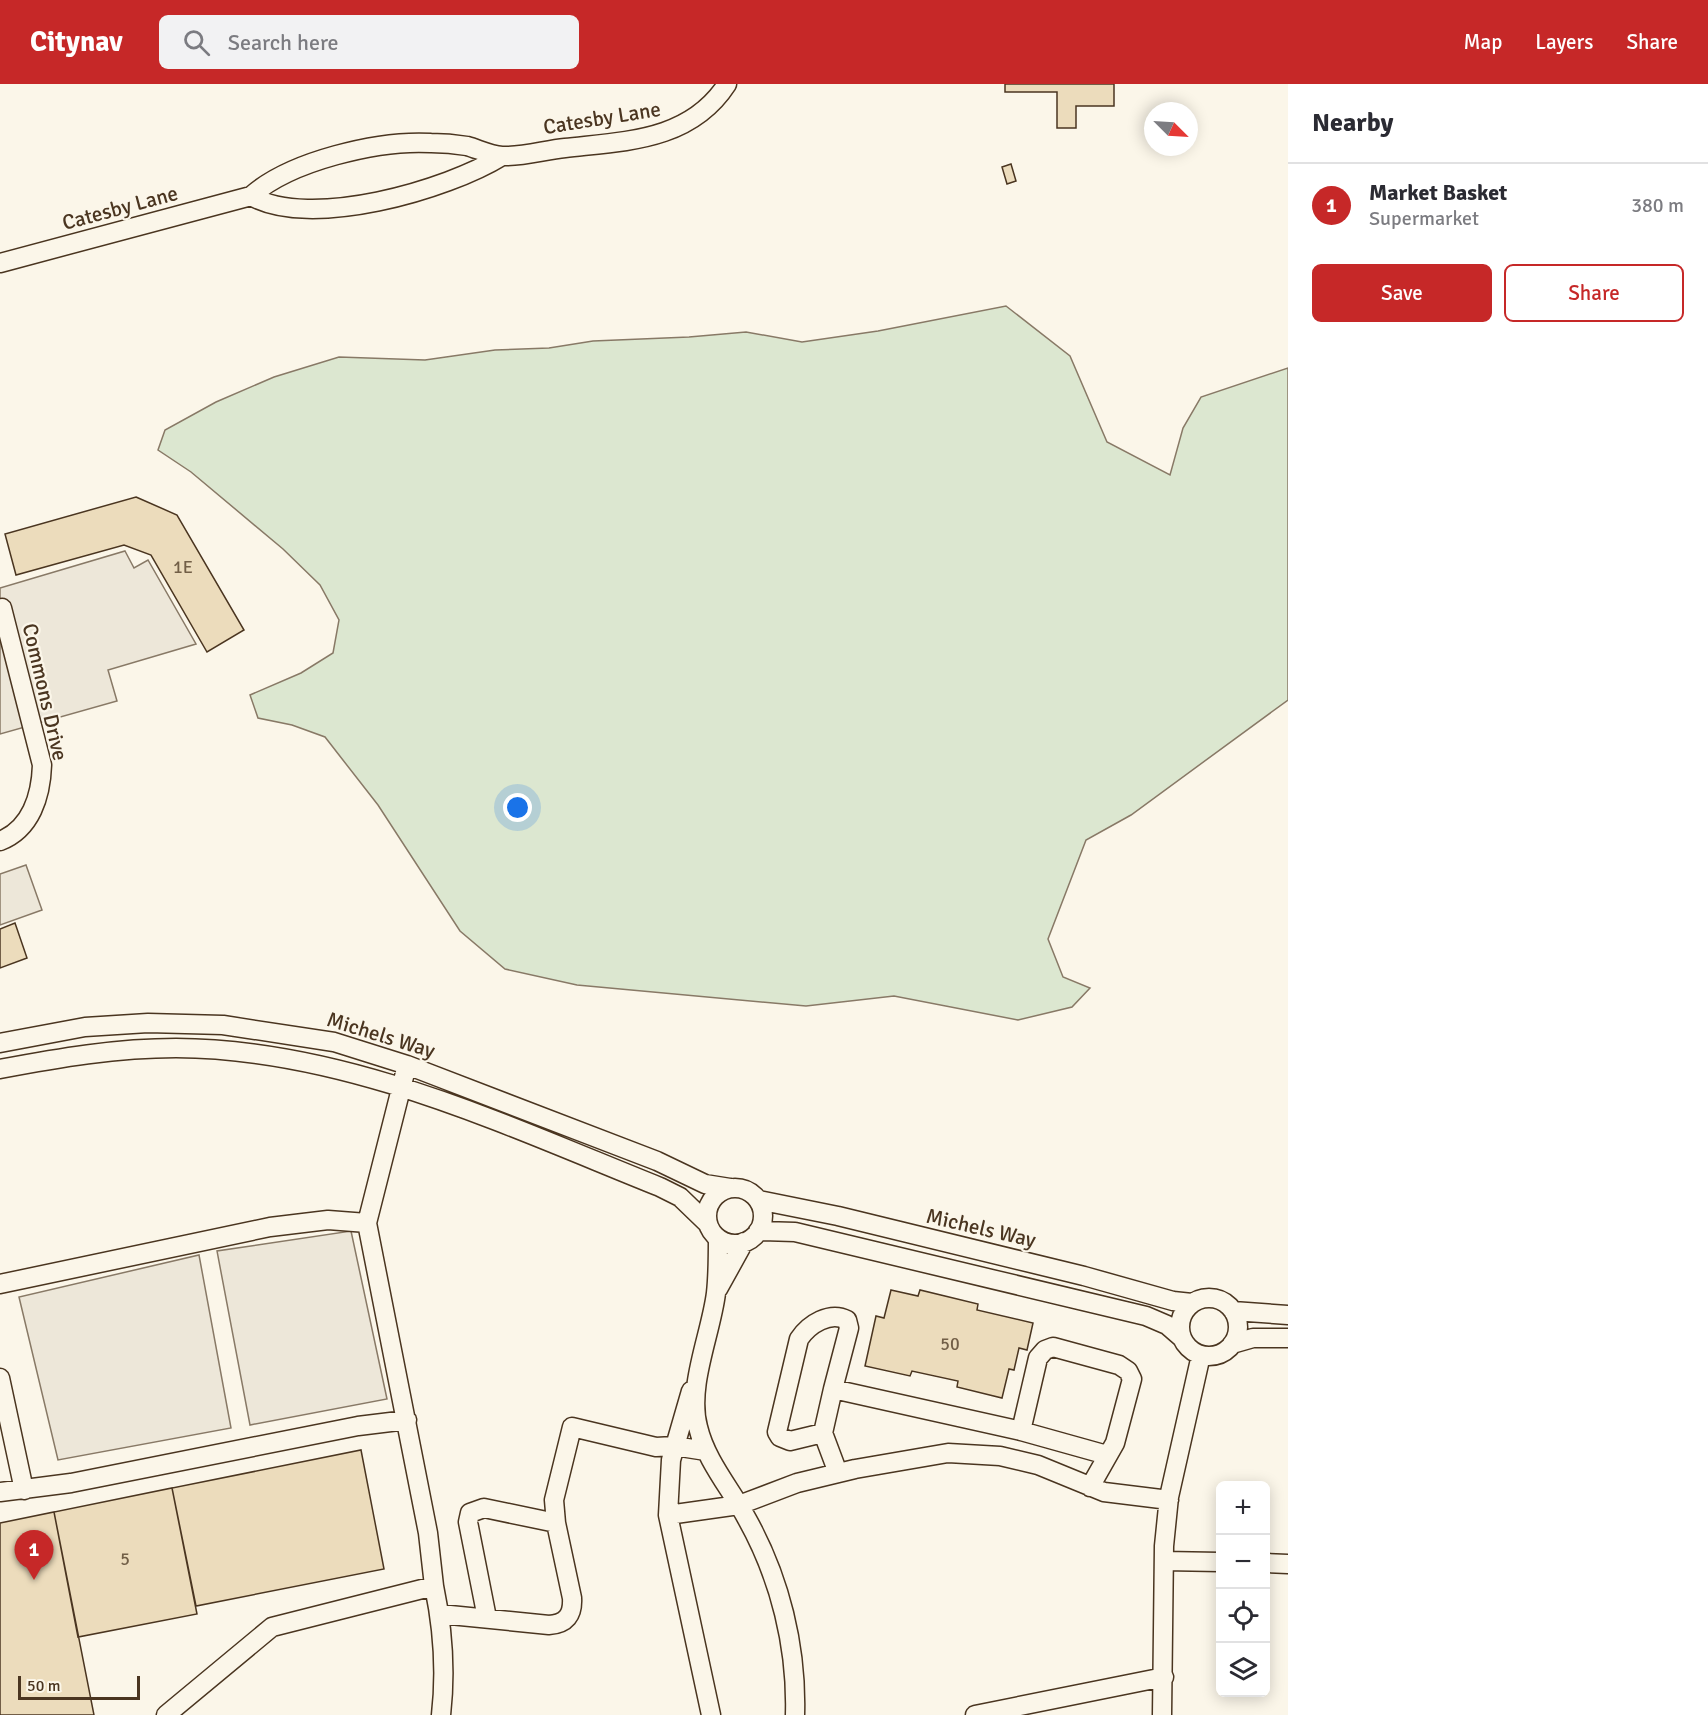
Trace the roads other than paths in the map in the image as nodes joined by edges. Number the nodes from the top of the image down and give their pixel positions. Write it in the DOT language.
graph roads {
  1 [pos="727,84"];
  2 [pos="502,156"];
  3 [pos="251,196"];
  4 [pos="0,263"];
  5 [pos="2,608"];
  6 [pos="0,841"];
  7 [pos="0,1043"];
  8 [pos="406,1065"];
  9 [pos="0,1069"];
  10 [pos="399,1088"];
  11 [pos="730,1188"];
  12 [pos="758,1200"];
  13 [pos="367,1223"];
  14 [pos="713,1231"];
  15 [pos="751,1237"];
  16 [pos="0,1284"];
  17 [pos="716,1293"];
  18 [pos="1192,1304"];
  19 [pos="1233,1311"];
  20 [pos="1288,1315"];
  21 [pos="1182,1338"];
  22 [pos="1288,1338"];
  23 [pos="1232,1344"];
  24 [pos="1201,1355"];
  25 [pos="701,1361"];
  26 [pos="0,1378"];
  27 [pos="833,1389"];
  28 [pos="406,1420"];
  29 [pos="1021,1431"];
  30 [pos="823,1433"];
  31 [pos="674,1446"];
  32 [pos="706,1451"];
  33 [pos="1107,1455"];
  34 [pos="838,1473"];
  35 [pos="1090,1487"];
  36 [pos="24,1490"];
  37 [pos="0,1492"];
  38 [pos="1169,1500"];
  39 [pos="739,1505"];
  40 [pos="668,1515"];
  41 [pos="556,1523"];
  42 [pos="1164,1561"];
  43 [pos="1216,1562"];
  44 [pos="1270,1563"];
  45 [pos="1288,1564"];
  46 [pos="434,1586"];
  47 [pos="440,1614"];
  48 [pos="487,1618"];
  49 [pos="1164,1677"];
  50 [pos="166,1715"];
  51 [pos="441,1715"];
  52 [pos="711,1715"];
  53 [pos="795,1715"];
  54 [pos="975,1715"];
  55 [pos="1162,1715"];
  1 -- 2 [label="street, Catesby Lane"];
  2 -- 3 [label="street, Catesby Lane"];
  2 -- 3 [label="street, Catesby Lane"];
  3 -- 4 [label="street, Catesby Lane"];
  5 -- 6 [label="street, Commons Drive"];
  7 -- 8 [label="street, Michels Way"];
  8 -- 10 [label="street"];
  8 -- 11 [label="street, Michels Way"];
  9 -- 10 [label="street"];
  10 -- 13 [label="street"];
  10 -- 14 [label="street"];
  11 -- 12 [label="street"];
  11 -- 14 [label="street"];
  12 -- 15 [label="street"];
  12 -- 18 [label="street, Michels Way"];
  13 -- 16 [label="street"];
  13 -- 28 [label="street"];
  14 -- 15 [label="street"];
  14 -- 17 [label="street"];
  15 -- 17 [label="street"];
  15 -- 21 [label="street"];
  17 -- 25 [label="street"];
  18 -- 19 [label="street"];
  18 -- 21 [label="street"];
  19 -- 20 [label="street"];
  19 -- 23 [label="street"];
  21 -- 24 [label="street"];
  22 -- 23 [label="street"];
  23 -- 24 [label="street"];
  24 -- 38 [label="street"];
  25 -- 31 [label="street"];
  25 -- 32 [label="street"];
  26 -- 36 [label="street"];
  27 -- 29 [label="street"];
  27 -- 30 [label="street"];
  27 -- 30 [label="street"];
  28 -- 36 [label="street"];
  28 -- 46 [label="street"];
  29 -- 33 [label="street"];
  29 -- 33 [label="street"];
  30 -- 34 [label="street"];
  31 -- 32 [label="street"];
  31 -- 40 [label="street"];
  31 -- 41 [label="street"];
  32 -- 39 [label="street"];
  33 -- 35 [label="street"];
  34 -- 35 [label="street"];
  34 -- 39 [label="street"];
  35 -- 38 [label="street"];
  36 -- 37 [label="street"];
  38 -- 42 [label="street"];
  39 -- 40 [label="street"];
  39 -- 53 [label="street"];
  40 -- 52 [label="street"];
  41 -- 48 [label="street"];
  41 -- 48 [label="street"];
  42 -- 43 [label="street"];
  42 -- 49 [label="street"];
  44 -- 45 [label="street"];
  46 -- 47 [label="street"];
  46 -- 50 [label="street"];
  47 -- 48 [label="street"];
  47 -- 51 [label="street"];
  49 -- 54 [label="street"];
  49 -- 55 [label="street"];
}
